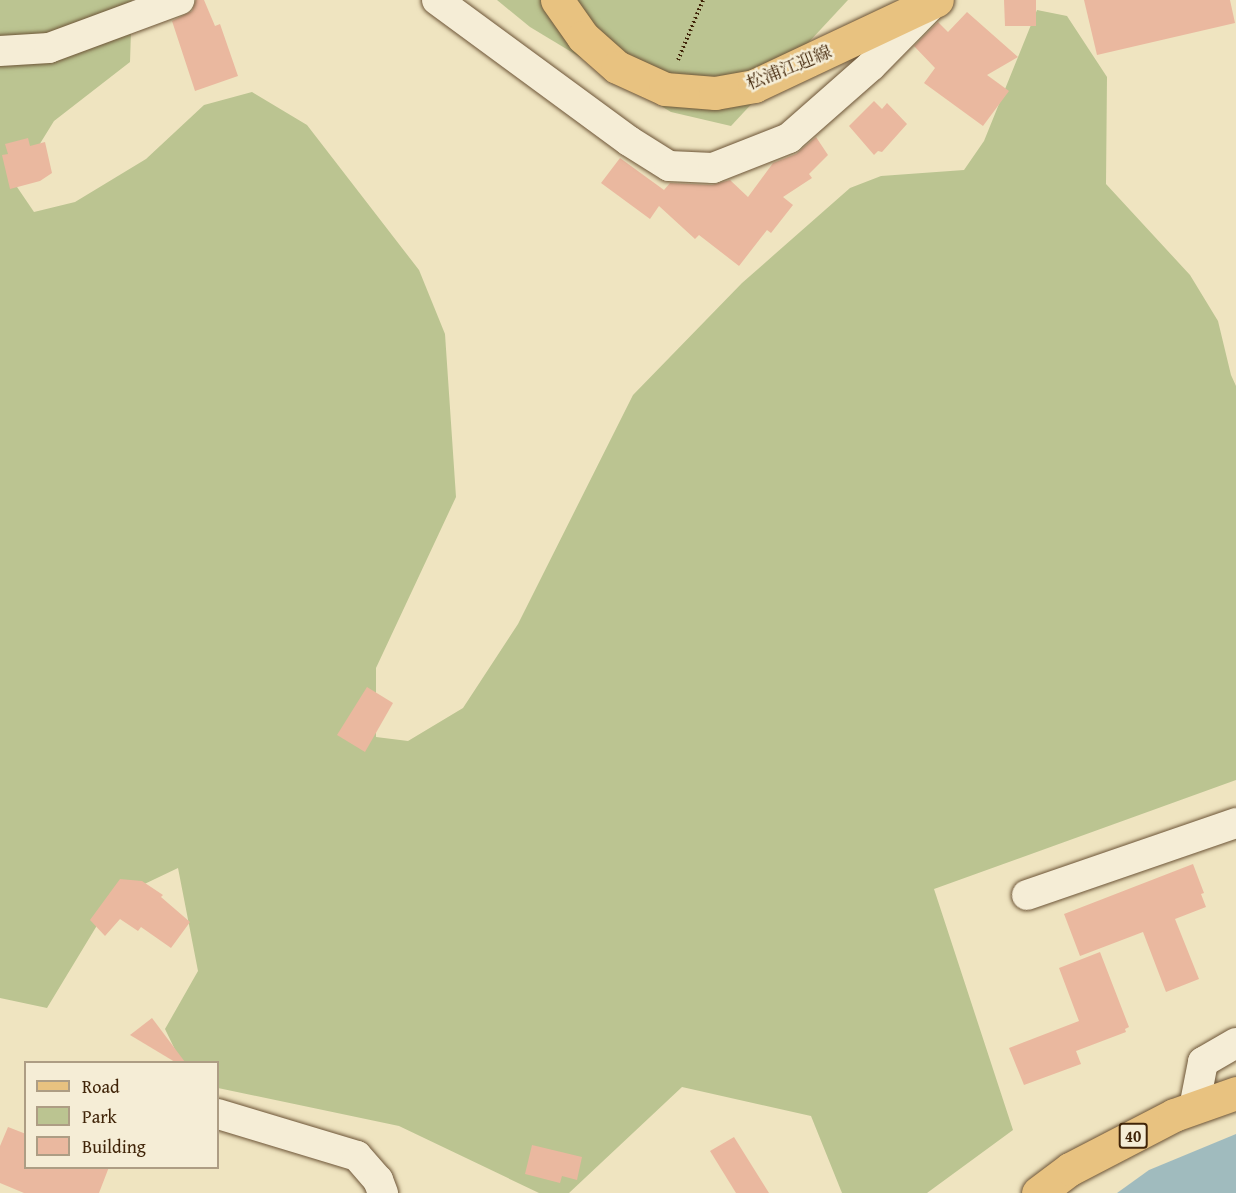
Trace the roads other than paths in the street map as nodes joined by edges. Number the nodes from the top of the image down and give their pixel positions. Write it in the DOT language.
graph roads {
  1 [pos="179,0"];
  2 [pos="437,0"];
  3 [pos="557,0"];
  4 [pos="936,1"];
  5 [pos="0,51"];
  6 [pos="1236,823"];
  7 [pos="1027,894"];
  8 [pos="1236,1043"];
  9 [pos="1236,1093"];
  10 [pos="1194,1108"];
  11 [pos="219,1114"];
  12 [pos="383,1193"];
  13 [pos="1038,1193"];
  1 -- 5 [label="street"];
  2 -- 4 [label="street"];
  3 -- 4 [label="main road, 松浦江迎線"];
  6 -- 7 [label="street"];
  8 -- 10 [label="street"];
  9 -- 10 [label="main road, 40"];
  10 -- 13 [label="main road, 40"];
  11 -- 12 [label="street"];
}
